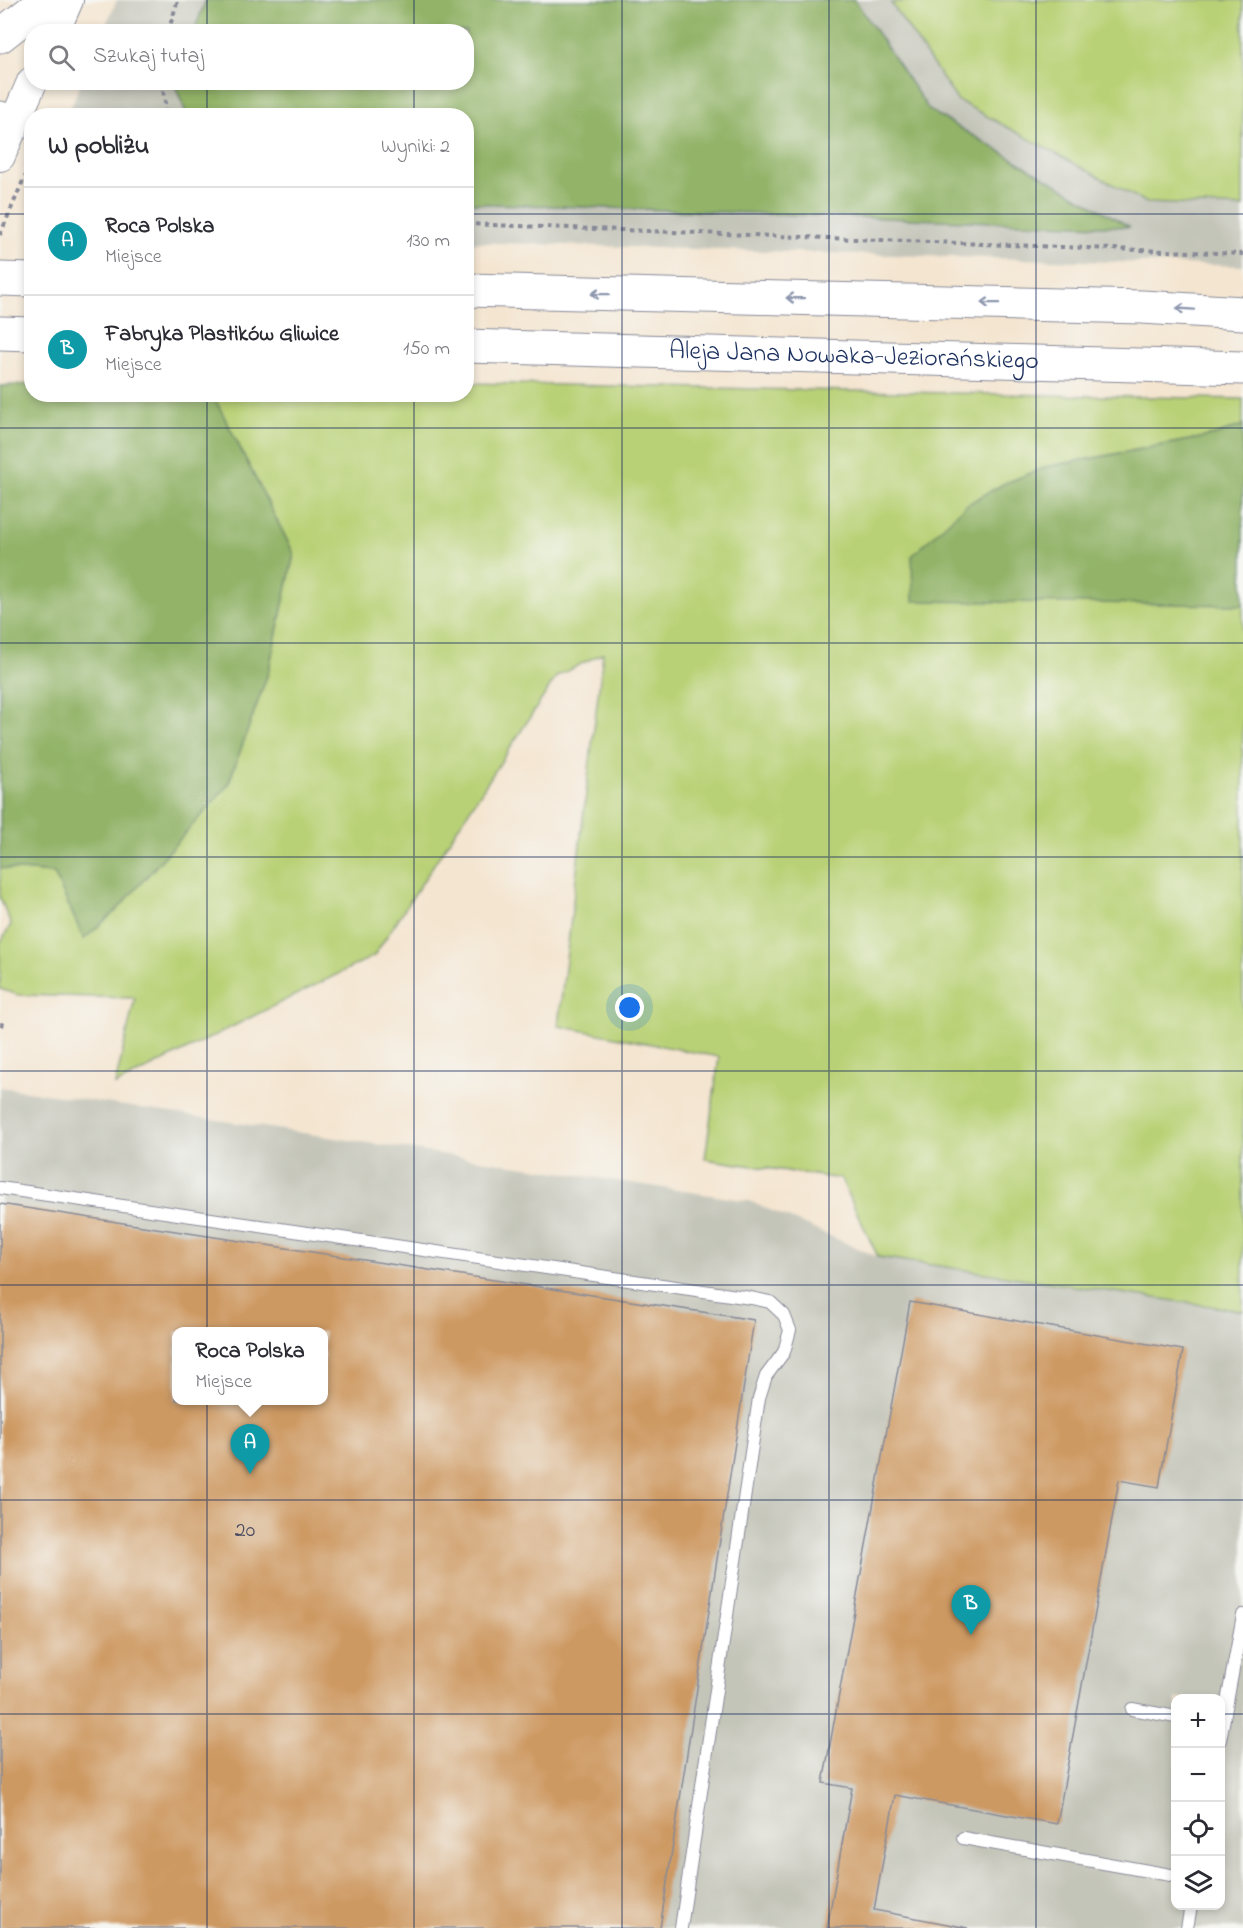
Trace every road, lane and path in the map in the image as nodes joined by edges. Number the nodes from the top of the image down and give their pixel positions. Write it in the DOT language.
graph roads {
  1 [pos="46,0"];
  2 [pos="68,0"];
  3 [pos="178,0"];
  4 [pos="58,24"];
  5 [pos="170,24"];
  6 [pos="0,36"];
  7 [pos="28,90"];
  8 [pos="163,90"];
  9 [pos="166,108"];
  10 [pos="3,134"];
  11 [pos="24,179"];
  12 [pos="474,224"];
  13 [pos="0,235"];
  14 [pos="1243,254"];
  15 [pos="0,279"];
  16 [pos="24,280"];
  17 [pos="474,290"];
  18 [pos="1243,313"];
  19 [pos="0,333"];
  20 [pos="24,334"];
  21 [pos="474,346"];
  22 [pos="1243,368"];
  23 [pos="0,1188"];
  24 [pos="1243,1615"];
  25 [pos="1132,1709"];
  26 [pos="1225,1709"];
  27 [pos="1171,1716"];
  28 [pos="963,1838"];
  29 [pos="1171,1875"];
  30 [pos="1190,1910"];
  31 [pos="681,1928"];
  32 [pos="1187,1928"];
  1 -- 6 [label="main road"];
  2 -- 4 [label="street"];
  3 -- 5 [label="path"];
  7 -- 10 [label="street"];
  8 -- 9 [label="path"];
  11 -- 13 [label="path"];
  12 -- 14 [label="path"];
  15 -- 16 [label="main road"];
  18 -- 17 [label="main road, one-way"];
  19 -- 20 [label="main road"];
  21 -- 22 [label="main road, Aleja Jana Nowaka-Jeziorańskiego"];
  23 -- 31 [label="lane"];
  24 -- 26 [label="lane"];
  25 -- 27 [label="lane"];
  28 -- 29 [label="lane"];
  30 -- 32 [label="lane"];
}
